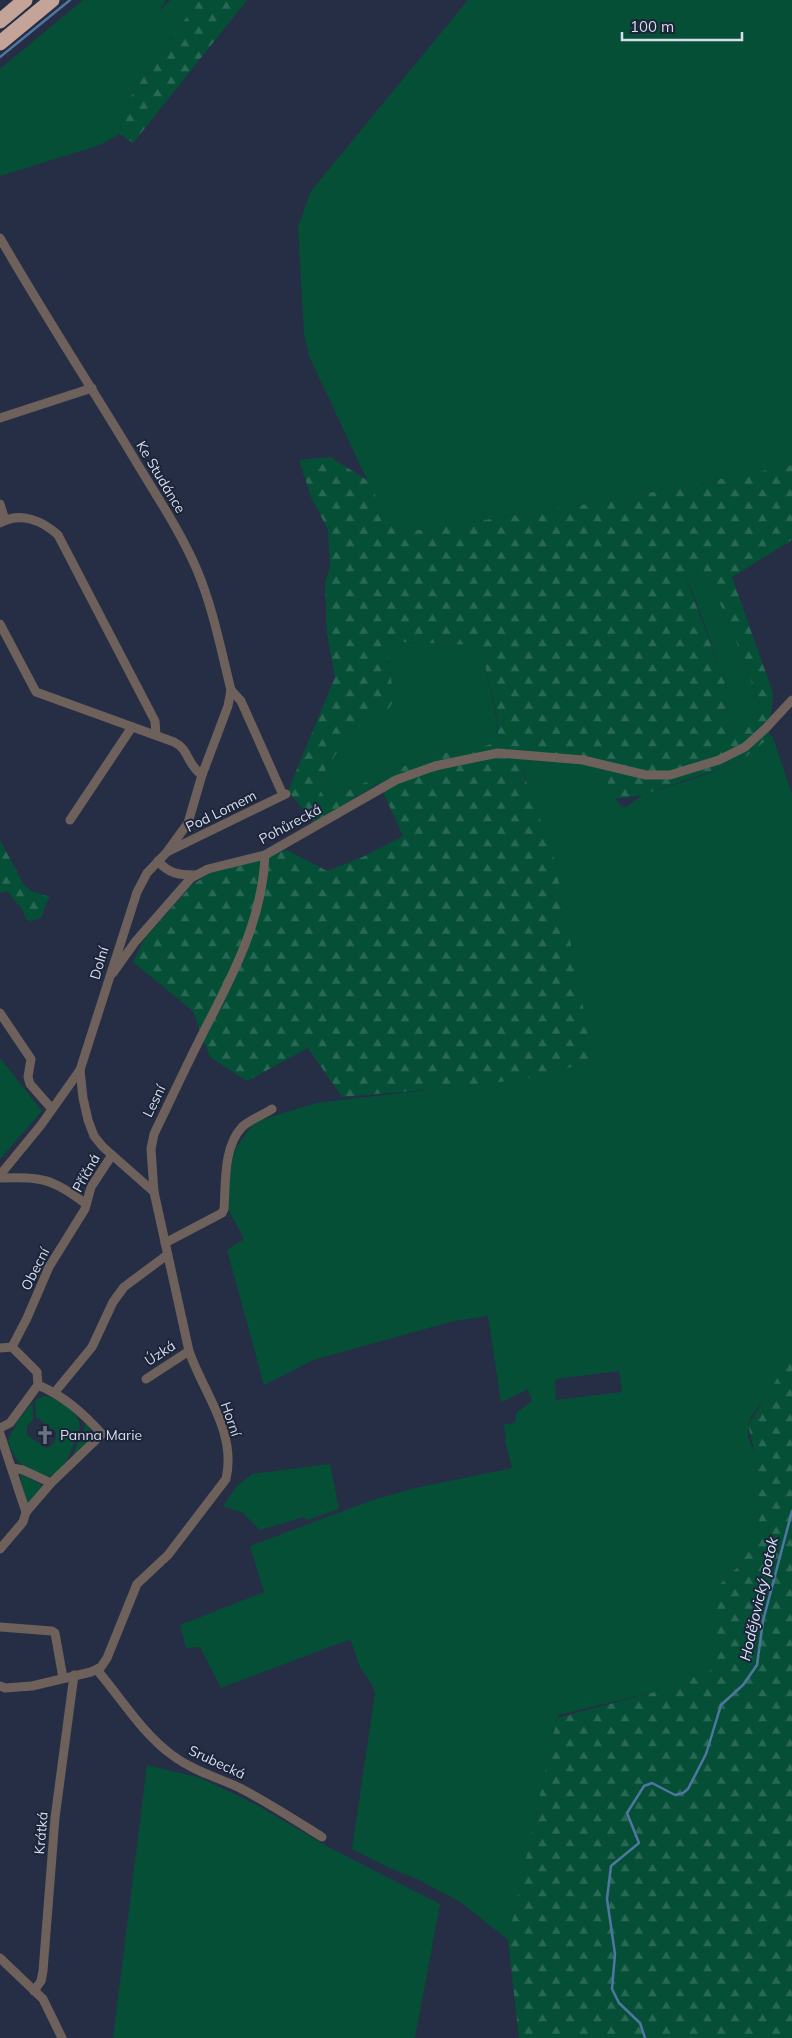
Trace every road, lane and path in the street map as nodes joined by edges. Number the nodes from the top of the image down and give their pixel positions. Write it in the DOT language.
graph roads {
  1 [pos="25,0"];
  2 [pos="52,0"];
  3 [pos="0,21"];
  4 [pos="0,43"];
  5 [pos="0,238"];
  6 [pos="92,388"];
  7 [pos="0,418"];
  8 [pos="0,504"];
  9 [pos="3,521"];
  10 [pos="0,624"];
  11 [pos="231,690"];
  12 [pos="792,700"];
  13 [pos="132,727"];
  14 [pos="156,735"];
  15 [pos="211,752"];
  16 [pos="202,775"];
  17 [pos="70,820"];
  18 [pos="167,852"];
  19 [pos="265,855"];
  20 [pos="158,861"];
  21 [pos="196,875"];
  22 [pos="108,980"];
  23 [pos="0,1013"];
  24 [pos="80,1070"];
  25 [pos="52,1109"];
  26 [pos="272,1109"];
  27 [pos="112,1155"];
  28 [pos="0,1176"];
  29 [pos="154,1192"];
  30 [pos="86,1204"];
  31 [pos="165,1243"];
  32 [pos="167,1255"];
  33 [pos="0,1348"];
  34 [pos="12,1348"];
  35 [pos="189,1351"];
  36 [pos="146,1379"];
  37 [pos="38,1384"];
  38 [pos="55,1392"];
  39 [pos="0,1428"];
  40 [pos="0,1434"];
  41 [pos="3,1450"];
  42 [pos="12,1468"];
  43 [pos="52,1484"];
  44 [pos="26,1512"];
  45 [pos="0,1549"];
  46 [pos="0,1627"];
  47 [pos="97,1670"];
  48 [pos="74,1675"];
  49 [pos="63,1678"];
  50 [pos="0,1686"];
  51 [pos="322,1837"];
  52 [pos="0,1958"];
  53 [pos="34,1991"];
  54 [pos="62,2038"];
  1 -- 3 [label="highway"];
  2 -- 4 [label="highway"];
  5 -- 6 [label="street, Ke Studánce"];
  6 -- 7 [label="street"];
  6 -- 11 [label="street, Ke Studánce"];
  8 -- 9 [label="street"];
  9 -- 14 [label="street"];
  10 -- 13 [label="street"];
  11 -- 15 [label="street, Ke Studánce"];
  11 -- 18 [label="street, Pod Lomem"];
  12 -- 19 [label="street, Pohůrecká"];
  13 -- 14 [label="street"];
  13 -- 17 [label="street"];
  14 -- 16 [label="street"];
  15 -- 16 [label="street, Dolní"];
  16 -- 18 [label="street, Dolní"];
  18 -- 20 [label="street, Dolní"];
  19 -- 21 [label="street, Pohůrecká"];
  19 -- 29 [label="street, Lesní"];
  20 -- 21 [label="street"];
  20 -- 22 [label="street, Dolní"];
  21 -- 22 [label="street, Pohůrecká"];
  22 -- 24 [label="street, Dolní"];
  23 -- 25 [label="street"];
  24 -- 25 [label="street, Dolní"];
  24 -- 27 [label="street"];
  25 -- 28 [label="street, Dolní"];
  26 -- 31 [label="street"];
  27 -- 29 [label="street"];
  27 -- 30 [label="street, Příčná"];
  28 -- 30 [label="street, Příčná"];
  29 -- 31 [label="street, Horní"];
  30 -- 34 [label="street, Obecní"];
  31 -- 32 [label="street, Horní"];
  32 -- 35 [label="street, Horní"];
  32 -- 38 [label="street"];
  33 -- 34 [label="street"];
  34 -- 37 [label="street"];
  35 -- 36 [label="street, Úzká"];
  35 -- 47 [label="street, Horní"];
  37 -- 38 [label="street"];
  37 -- 39 [label="street"];
  38 -- 43 [label="street"];
  40 -- 41 [label="street"];
  41 -- 42 [label="street"];
  42 -- 43 [label="street"];
  42 -- 44 [label="street"];
  43 -- 44 [label="street"];
  44 -- 45 [label="street"];
  46 -- 49 [label="street"];
  47 -- 48 [label="street"];
  47 -- 51 [label="street, Srubecká"];
  48 -- 49 [label="street"];
  48 -- 53 [label="street, Krátká"];
  49 -- 50 [label="street"];
  52 -- 53 [label="street"];
  53 -- 54 [label="street"];
}
